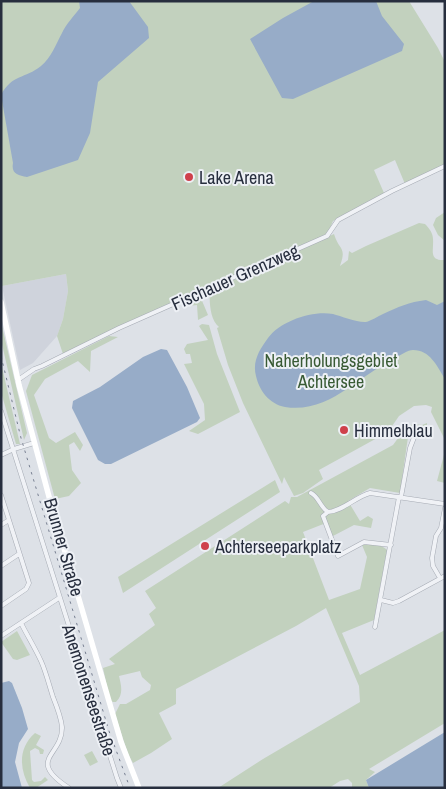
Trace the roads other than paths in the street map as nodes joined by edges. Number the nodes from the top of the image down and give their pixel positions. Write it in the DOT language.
graph roads {
  1 [pos="445,166"];
  2 [pos="1,302"];
  3 [pos="18,380"];
  4 [pos="1,411"];
  5 [pos="415,435"];
  6 [pos="34,443"];
  7 [pos="14,449"];
  8 [pos="2,456"];
  9 [pos="311,493"];
  10 [pos="1,495"];
  11 [pos="400,497"];
  12 [pos="445,504"];
  13 [pos="445,508"];
  14 [pos="328,512"];
  15 [pos="9,520"];
  16 [pos="1,525"];
  17 [pos="391,546"];
  18 [pos="19,554"];
  19 [pos="1,566"];
  20 [pos="442,577"];
  21 [pos="59,598"];
  22 [pos="381,600"];
  23 [pos="1,606"];
  24 [pos="21,623"];
  25 [pos="376,627"];
  26 [pos="1,636"];
  27 [pos="69,788"];
  28 [pos="121,788"];
  29 [pos="139,788"];
  1 -- 3 [label="street, Fischauer Grenzweg"];
  2 -- 3 [label="main road, Brunner Straße"];
  3 -- 6 [label="main road, Brunner Straße"];
  4 -- 7 [label="street, Anemonenseestraße"];
  5 -- 11 [label="street"];
  6 -- 7 [label="street"];
  6 -- 29 [label="main road, Brunner Straße"];
  7 -- 8 [label="street"];
  7 -- 21 [label="street, Anemonenseestraße"];
  9 -- 14 [label="street"];
  10 -- 15 [label="street"];
  11 -- 12 [label="street"];
  11 -- 14 [label="street"];
  11 -- 17 [label="street"];
  13 -- 20 [label="street"];
  14 -- 17 [label="street"];
  15 -- 16 [label="street"];
  15 -- 18 [label="street"];
  17 -- 22 [label="street"];
  18 -- 19 [label="street"];
  18 -- 23 [label="street"];
  20 -- 22 [label="street"];
  21 -- 24 [label="street"];
  21 -- 28 [label="street, Anemonenseestraße"];
  22 -- 25 [label="street"];
  24 -- 26 [label="street"];
  24 -- 27 [label="street"];
}
